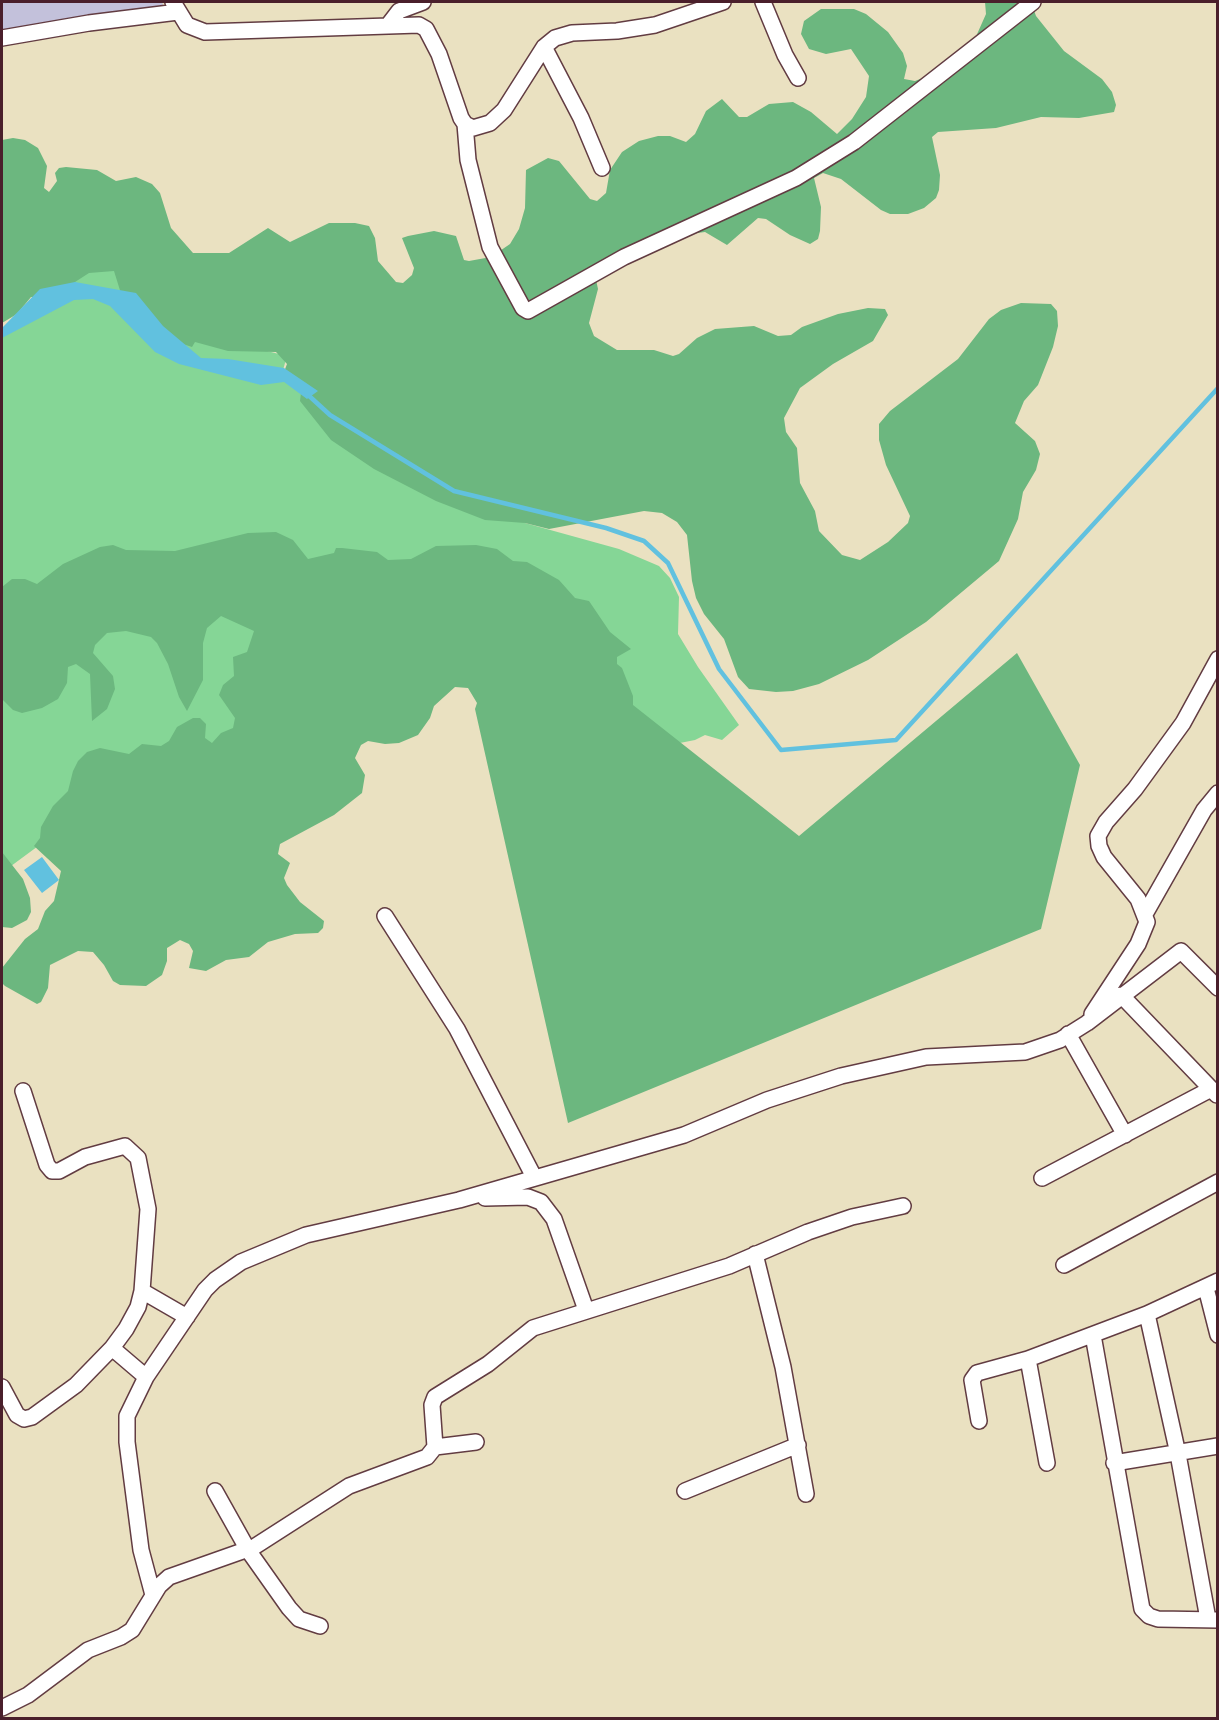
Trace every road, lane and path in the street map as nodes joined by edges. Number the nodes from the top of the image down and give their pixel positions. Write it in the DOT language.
graph roads {
  1 [pos="423,2"];
  2 [pos="723,2"];
  3 [pos="763,2"];
  4 [pos="1033,2"];
  5 [pos="175,7"];
  6 [pos="389,24"];
  7 [pos="2,38"];
  8 [pos="544,47"];
  9 [pos="798,78"];
  10 [pos="465,124"];
  11 [pos="602,168"];
  12 [pos="1218,659"];
  13 [pos="1218,793"];
  14 [pos="1145,914"];
  15 [pos="385,916"];
  16 [pos="1218,988"];
  17 [pos="1121,995"];
  18 [pos="1087,1023"];
  19 [pos="1068,1034"];
  20 [pos="23,1091"];
  21 [pos="1214,1092"];
  22 [pos="1125,1134"];
  23 [pos="534,1177"];
  24 [pos="1042,1178"];
  25 [pos="1218,1182"];
  26 [pos="459,1200"];
  27 [pos="903,1206"];
  28 [pos="755,1254"];
  29 [pos="1064,1264"];
  30 [pos="1212,1284"];
  31 [pos="142,1291"];
  32 [pos="586,1310"];
  33 [pos="1147,1314"];
  34 [pos="187,1317"];
  35 [pos="1093,1335"];
  36 [pos="1218,1335"];
  37 [pos="112,1348"];
  38 [pos="1028,1359"];
  39 [pos="146,1377"];
  40 [pos="2,1387"];
  41 [pos="979,1421"];
  42 [pos="476,1442"];
  43 [pos="798,1445"];
  44 [pos="1218,1446"];
  45 [pos="435,1447"];
  46 [pos="1178,1454"];
  47 [pos="1047,1463"];
  48 [pos="1114,1463"];
  49 [pos="215,1491"];
  50 [pos="685,1491"];
  51 [pos="806,1494"];
  52 [pos="248,1550"];
  53 [pos="153,1595"];
  54 [pos="1213,1619"];
  55 [pos="320,1626"];
  56 [pos="2,1708"];
  1 -- 6 [label="street"];
  2 -- 8 [label="street"];
  3 -- 9 [label="street"];
  4 -- 10 [label="street"];
  5 -- 6 [label="street"];
  5 -- 7 [label="street"];
  6 -- 10 [label="street"];
  8 -- 10 [label="street"];
  8 -- 11 [label="street"];
  12 -- 14 [label="street"];
  13 -- 14 [label="street"];
  14 -- 18 [label="street"];
  15 -- 23 [label="street"];
  16 -- 17 [label="street"];
  17 -- 18 [label="street"];
  17 -- 21 [label="street"];
  18 -- 19 [label="street"];
  19 -- 22 [label="street"];
  19 -- 23 [label="street"];
  20 -- 31 [label="street"];
  21 -- 22 [label="street"];
  22 -- 24 [label="street"];
  23 -- 26 [label="street"];
  25 -- 29 [label="street"];
  26 -- 32 [label="street"];
  26 -- 34 [label="street"];
  27 -- 28 [label="street"];
  28 -- 32 [label="street"];
  28 -- 43 [label="street"];
  30 -- 33 [label="street"];
  30 -- 36 [label="street"];
  31 -- 34 [label="street"];
  31 -- 37 [label="street"];
  32 -- 45 [label="street"];
  33 -- 35 [label="street"];
  33 -- 46 [label="street"];
  34 -- 39 [label="street"];
  35 -- 38 [label="street"];
  35 -- 48 [label="street"];
  37 -- 39 [label="street"];
  37 -- 40 [label="street"];
  38 -- 41 [label="street"];
  38 -- 47 [label="street"];
  39 -- 53 [label="street"];
  42 -- 45 [label="street"];
  43 -- 50 [label="street"];
  43 -- 51 [label="street"];
  44 -- 46 [label="street"];
  45 -- 52 [label="street"];
  46 -- 48 [label="street"];
  46 -- 54 [label="street"];
  48 -- 54 [label="street"];
  49 -- 52 [label="street"];
  52 -- 53 [label="street"];
  52 -- 55 [label="street"];
  53 -- 56 [label="street"];
}
